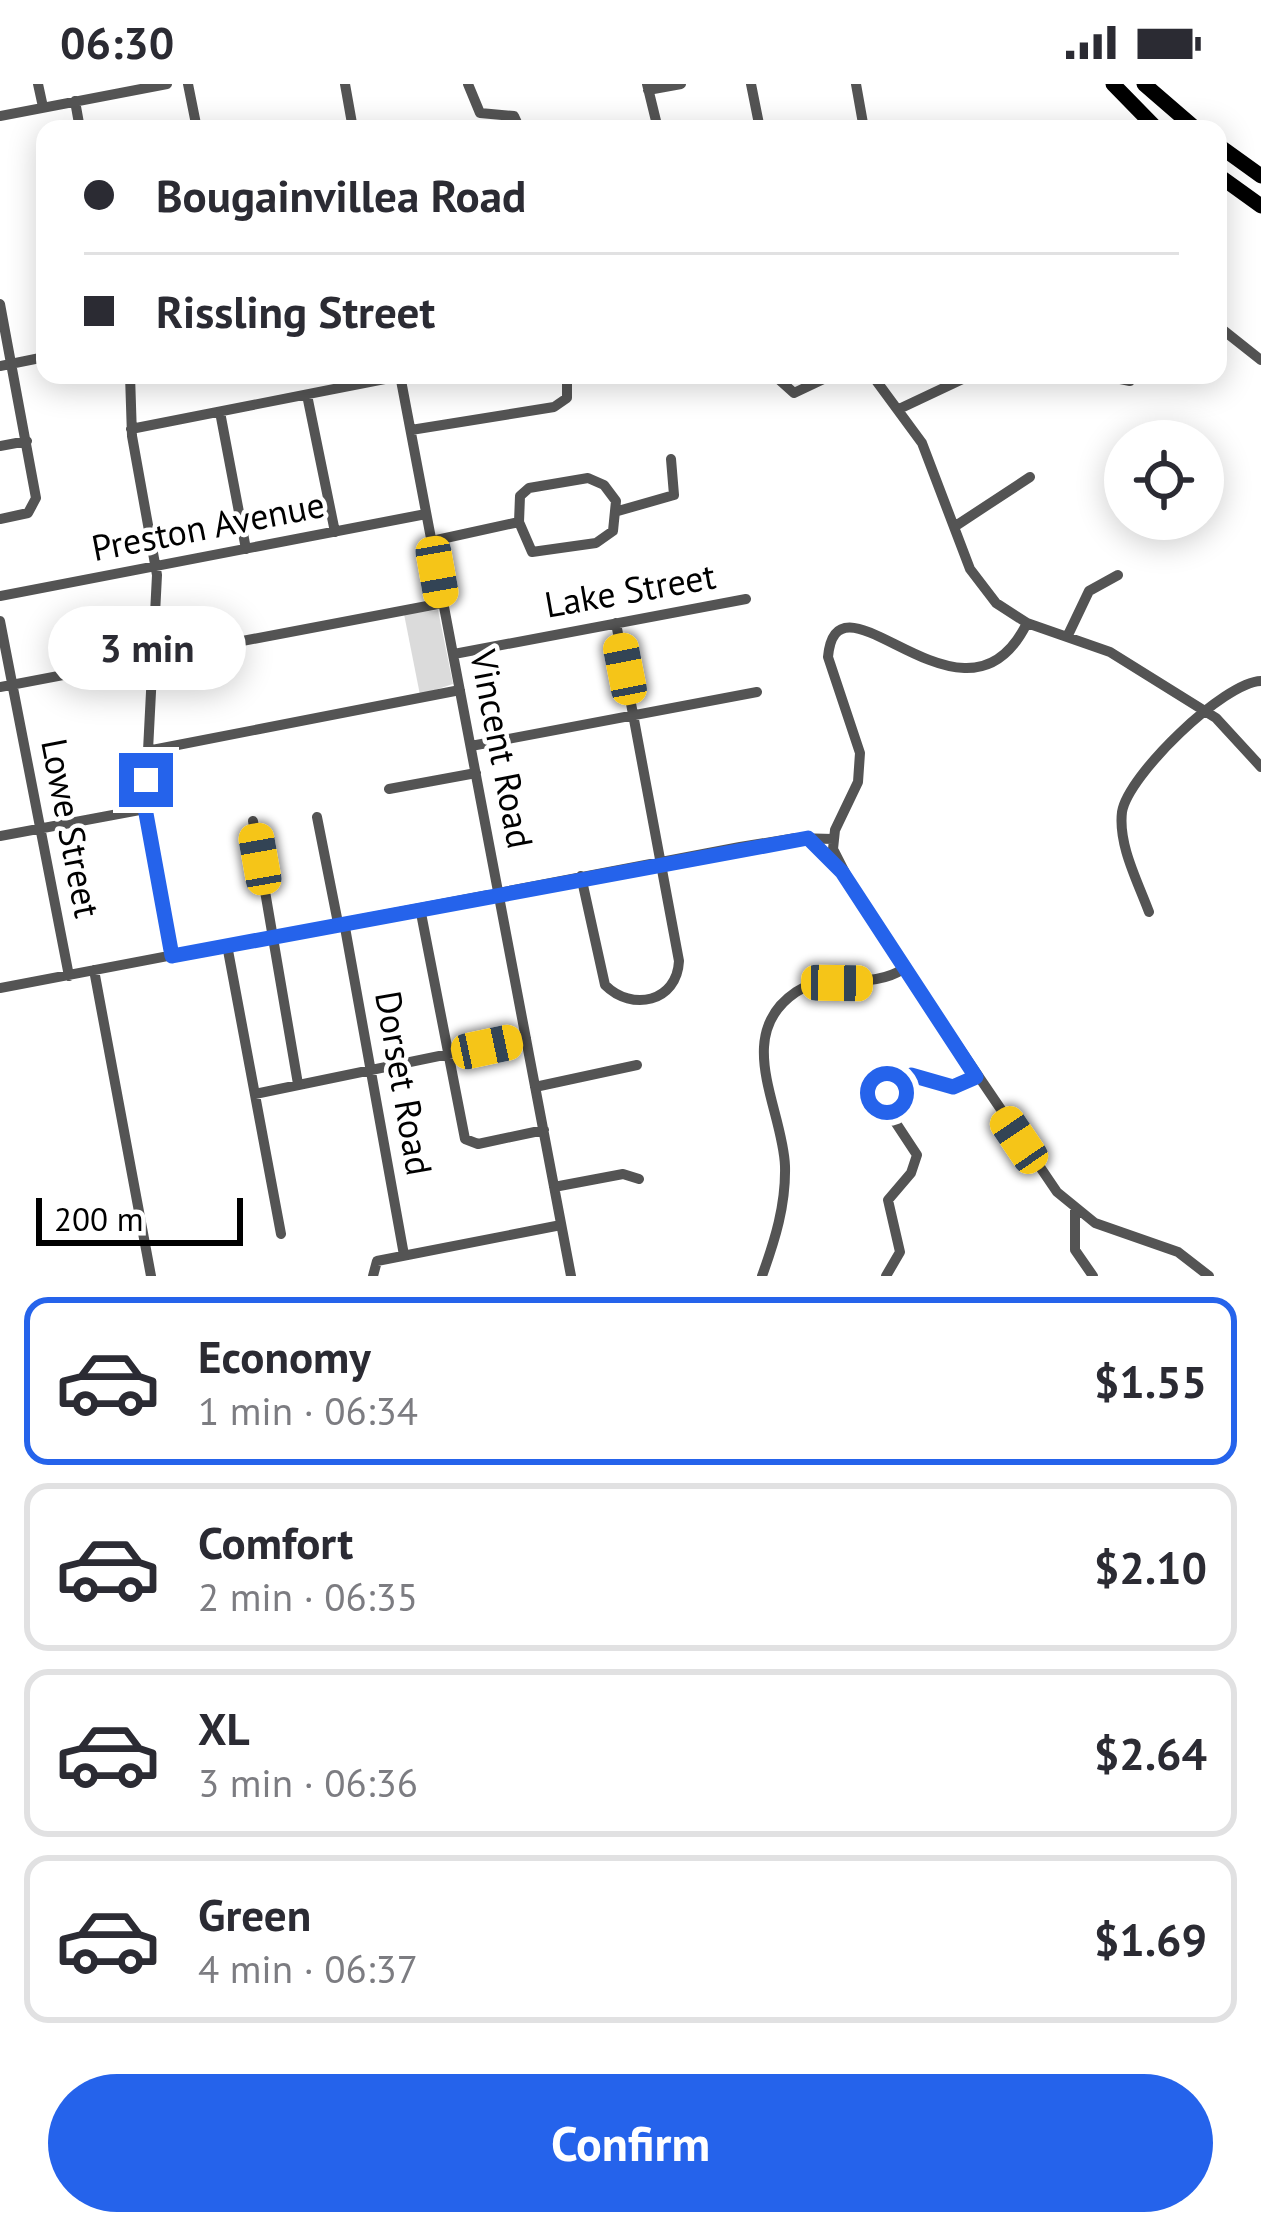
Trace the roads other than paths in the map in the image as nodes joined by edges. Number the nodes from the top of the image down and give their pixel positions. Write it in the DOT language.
graph roads {
  1 [pos="38,84"];
  2 [pos="167,84"];
  3 [pos="188,84"];
  4 [pos="345,84"];
  5 [pos="468,84"];
  6 [pos="681,84"];
  7 [pos="751,84"];
  8 [pos="856,84"];
  9 [pos="1113,84"];
  10 [pos="1144,84"];
  11 [pos="648,87"];
  12 [pos="75,101"];
  13 [pos="43,107"];
  14 [pos="0,116"];
  15 [pos="78,120"];
  16 [pos="195,120"];
  17 [pos="351,120"];
  18 [pos="514,120"];
  19 [pos="656,120"];
  20 [pos="758,120"];
  21 [pos="862,120"];
  22 [pos="1148,120"];
  23 [pos="1186,120"];
  24 [pos="1227,151"];
  25 [pos="1261,176"];
  26 [pos="1227,181"];
  27 [pos="1261,206"];
  28 [pos="0,304"];
  29 [pos="1227,333"];
  30 [pos="36,359"];
  31 [pos="1261,360"];
  32 [pos="6,364"];
  33 [pos="130,384"];
  34 [pos="361,384"];
  35 [pos="402,384"];
  36 [pos="568,384"];
  37 [pos="785,384"];
  38 [pos="814,384"];
  39 [pos="879,384"];
  40 [pos="952,384"];
  41 [pos="307,395"];
  42 [pos="899,409"];
  43 [pos="220,412"];
  44 [pos="131,429"];
  45 [pos="411,430"];
  46 [pos="27,441"];
  47 [pos="0,446"];
  48 [pos="671,459"];
  49 [pos="1030,477"];
  50 [pos="618,512"];
  51 [pos="427,514"];
  52 [pos="0,519"];
  53 [pos="519,522"];
  54 [pos="953,527"];
  55 [pos="335,532"];
  56 [pos="432,541"];
  57 [pos="245,549"];
  58 [pos="157,566"];
  59 [pos="1118,575"];
  60 [pos="0,596"];
  61 [pos="746,599"];
  62 [pos="443,603"];
  63 [pos="0,621"];
  64 [pos="616,623"];
  65 [pos="1027,623"];
  66 [pos="1068,635"];
  67 [pos="454,654"];
  68 [pos="153,658"];
  69 [pos="1261,681"];
  70 [pos="6,686"];
  71 [pos="460,690"];
  72 [pos="757,692"];
  73 [pos="1207,711"];
  74 [pos="634,715"];
  75 [pos="471,746"];
  76 [pos="147,751"];
  77 [pos="1261,767"];
  78 [pos="476,773"];
  79 [pos="389,789"];
  80 [pos="145,808"];
  81 [pos="317,817"];
  82 [pos="840,819"];
  83 [pos="253,821"];
  84 [pos="40,828"];
  85 [pos="0,836"];
  86 [pos="804,838"];
  87 [pos="833,839"];
  88 [pos="662,862"];
  89 [pos="842,872"];
  90 [pos="581,877"];
  91 [pos="498,892"];
  92 [pos="420,908"];
  93 [pos="1149,912"];
  94 [pos="341,923"];
  95 [pos="273,935"];
  96 [pos="226,945"];
  97 [pos="172,956"];
  98 [pos="903,969"];
  99 [pos="94,970"];
  100 [pos="69,976"];
  101 [pos="0,988"];
  102 [pos="526,1038"];
  103 [pos="448,1055"];
  104 [pos="637,1066"];
  105 [pos="371,1071"];
  106 [pos="976,1077"];
  107 [pos="298,1084"];
  108 [pos="535,1087"];
  109 [pos="254,1094"];
  110 [pos="544,1130"];
  111 [pos="639,1179"];
  112 [pos="554,1187"];
  113 [pos="1075,1210"];
  114 [pos="561,1225"];
  115 [pos="281,1234"];
  116 [pos="404,1255"];
  117 [pos="373,1275"];
  118 [pos="151,1276"];
  119 [pos="571,1276"];
  120 [pos="763,1276"];
  121 [pos="886,1276"];
  122 [pos="1094,1276"];
  123 [pos="1209,1276"];
  1 -- 13 [label="street"];
  2 -- 12 [label="street"];
  3 -- 16 [label="street"];
  4 -- 17 [label="street"];
  5 -- 18 [label="street"];
  6 -- 11 [label="street"];
  7 -- 20 [label="street"];
  8 -- 21 [label="street"];
  9 -- 22 [label="highway"];
  10 -- 23 [label="highway"];
  11 -- 19 [label="street"];
  12 -- 13 [label="street"];
  12 -- 15 [label="street"];
  13 -- 14 [label="street"];
  24 -- 25 [label="highway"];
  26 -- 27 [label="highway"];
  28 -- 32 [label="street"];
  29 -- 31 [label="street"];
  30 -- 32 [label="street"];
  32 -- 46 [label="street"];
  33 -- 44 [label="street"];
  34 -- 41 [label="street"];
  35 -- 45 [label="street, Vincent Road"];
  36 -- 45 [label="street"];
  37 -- 38 [label="street"];
  39 -- 42 [label="street"];
  40 -- 42 [label="street"];
  41 -- 43 [label="street"];
  41 -- 55 [label="street"];
  42 -- 54 [label="street"];
  43 -- 44 [label="street"];
  43 -- 57 [label="street"];
  44 -- 58 [label="street"];
  45 -- 51 [label="street, Vincent Road"];
  46 -- 47 [label="street"];
  46 -- 52 [label="street"];
  48 -- 50 [label="street"];
  49 -- 54 [label="street"];
  50 -- 53 [label="street"];
  50 -- 53 [label="street"];
  51 -- 55 [label="street, Preston Avenue"];
  51 -- 56 [label="street, Vincent Road"];
  53 -- 56 [label="street"];
  54 -- 65 [label="street"];
  55 -- 57 [label="street, Preston Avenue"];
  56 -- 62 [label="street, Vincent Road"];
  57 -- 58 [label="street, Preston Avenue"];
  58 -- 60 [label="street, Preston Avenue"];
  58 -- 68 [label="street"];
  59 -- 66 [label="street"];
  61 -- 64 [label="street, Lake Street"];
  62 -- 67 [label="street, Vincent Road"];
  62 -- 68 [label="street"];
  63 -- 70 [label="street, Lowe Street"];
  64 -- 67 [label="street, Lake Street"];
  64 -- 74 [label="street"];
  65 -- 66 [label="street"];
  65 -- 82 [label="street"];
  66 -- 73 [label="street"];
  67 -- 71 [label="street, Vincent Road"];
  68 -- 70 [label="street"];
  68 -- 76 [label="street"];
  69 -- 73 [label="street"];
  70 -- 84 [label="street, Lowe Street"];
  71 -- 75 [label="street, Vincent Road"];
  71 -- 76 [label="street"];
  72 -- 74 [label="street"];
  73 -- 77 [label="street"];
  73 -- 93 [label="street"];
  74 -- 75 [label="street"];
  74 -- 88 [label="street"];
  75 -- 78 [label="street, Vincent Road"];
  76 -- 80 [label="street"];
  78 -- 79 [label="street"];
  78 -- 91 [label="street, Vincent Road"];
  80 -- 84 [label="street"];
  80 -- 97 [label="street"];
  81 -- 94 [label="street, Dorset Road"];
  82 -- 86 [label="street"];
  82 -- 87 [label="street"];
  83 -- 95 [label="street"];
  84 -- 85 [label="street"];
  84 -- 100 [label="street, Lowe Street"];
  86 -- 87 [label="street"];
  86 -- 88 [label="street"];
  86 -- 89 [label="street"];
  87 -- 89 [label="street"];
  88 -- 90 [label="street"];
  88 -- 90 [label="street"];
  89 -- 98 [label="street"];
  90 -- 91 [label="street"];
  91 -- 92 [label="street"];
  91 -- 102 [label="street, Vincent Road"];
  92 -- 94 [label="street"];
  92 -- 103 [label="street"];
  94 -- 95 [label="street"];
  94 -- 105 [label="street, Dorset Road"];
  95 -- 96 [label="street"];
  95 -- 107 [label="street"];
  96 -- 97 [label="street"];
  96 -- 109 [label="street"];
  97 -- 99 [label="street"];
  98 -- 106 [label="street"];
  98 -- 120 [label="street"];
  99 -- 100 [label="street"];
  99 -- 118 [label="street"];
  100 -- 101 [label="street"];
  102 -- 103 [label="street"];
  102 -- 108 [label="street, Vincent Road"];
  103 -- 105 [label="street"];
  103 -- 110 [label="street"];
  104 -- 108 [label="street"];
  105 -- 107 [label="street"];
  105 -- 116 [label="street, Dorset Road"];
  106 -- 113 [label="street"];
  106 -- 121 [label="street"];
  107 -- 109 [label="street"];
  108 -- 110 [label="street, Vincent Road"];
  109 -- 115 [label="street"];
  110 -- 112 [label="street, Vincent Road"];
  111 -- 112 [label="street"];
  112 -- 114 [label="street, Vincent Road"];
  113 -- 122 [label="street"];
  113 -- 123 [label="street"];
  114 -- 116 [label="street"];
  114 -- 119 [label="street, Vincent Road"];
  116 -- 117 [label="street"];
}
